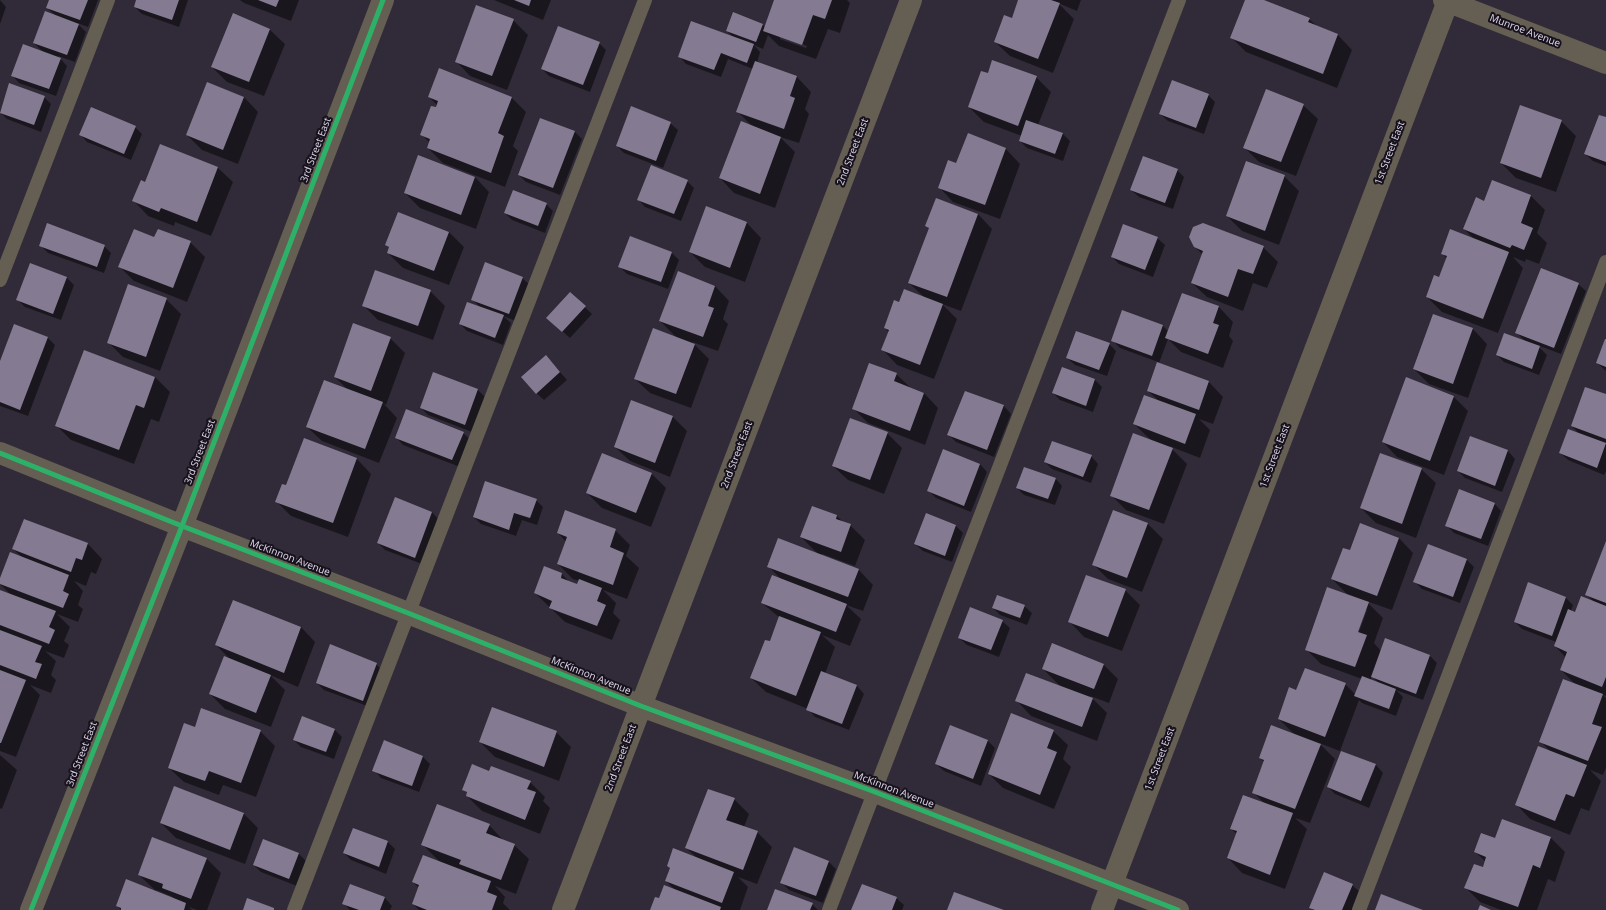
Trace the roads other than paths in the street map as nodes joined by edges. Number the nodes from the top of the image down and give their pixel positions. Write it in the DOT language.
graph roads {
  1 [pos="108,0"];
  2 [pos="383,0"];
  3 [pos="645,0"];
  4 [pos="911,0"];
  5 [pos="1179,0"];
  6 [pos="1446,1"];
  7 [pos="1606,63"];
  8 [pos="1606,262"];
  9 [pos="0,280"];
  10 [pos="0,453"];
  11 [pos="182,526"];
  12 [pos="408,613"];
  13 [pos="641,706"];
  14 [pos="875,792"];
  15 [pos="1112,885"];
  16 [pos="31,910"];
  17 [pos="294,910"];
  18 [pos="563,910"];
  19 [pos="829,910"];
  20 [pos="1102,910"];
  21 [pos="1178,910"];
  22 [pos="1359,910"];
  1 -- 9 [label="lane"];
  2 -- 11 [label="street, 3rd Street East"];
  3 -- 12 [label="lane"];
  4 -- 13 [label="street, 2nd Street East"];
  5 -- 14 [label="lane"];
  6 -- 7 [label="street, Munroe Avenue"];
  6 -- 15 [label="street, 1st Street East"];
  8 -- 22 [label="lane"];
  10 -- 11 [label="street, McKinnon Avenue"];
  11 -- 12 [label="street, McKinnon Avenue"];
  11 -- 16 [label="street, 3rd Street East"];
  12 -- 13 [label="street, McKinnon Avenue"];
  12 -- 17 [label="lane"];
  13 -- 14 [label="street, McKinnon Avenue"];
  13 -- 18 [label="street, 2nd Street East"];
  14 -- 15 [label="street, McKinnon Avenue"];
  14 -- 19 [label="lane"];
  15 -- 20 [label="street, 1st Street East"];
  15 -- 21 [label="street, McKinnon Avenue"];
}
